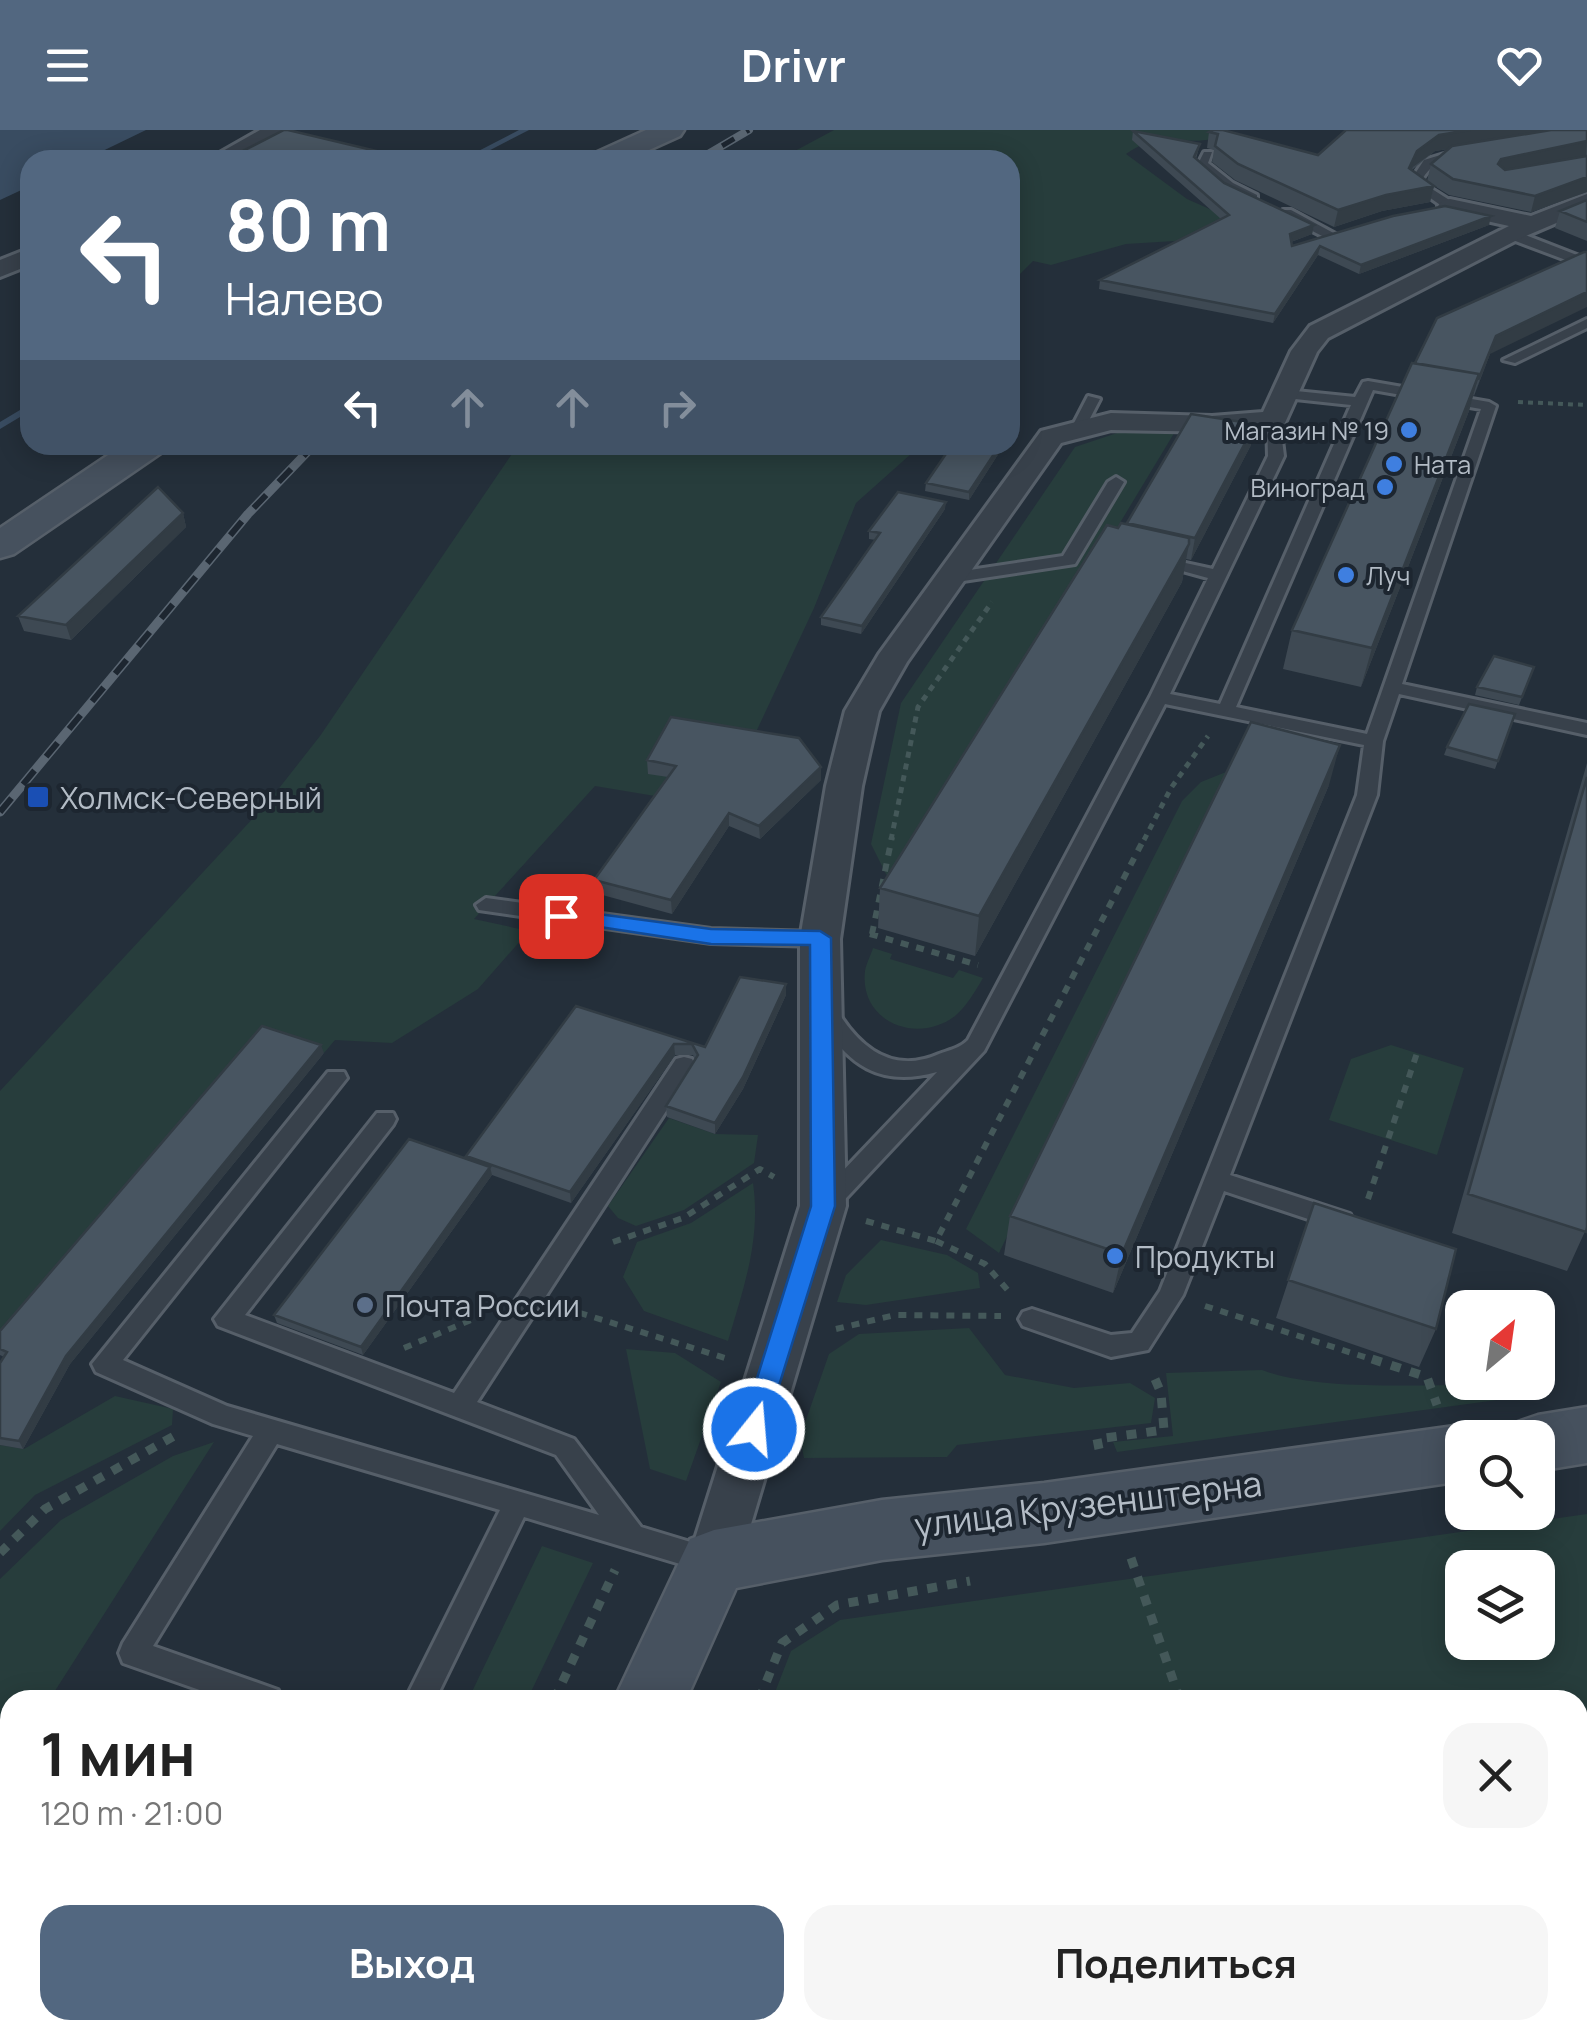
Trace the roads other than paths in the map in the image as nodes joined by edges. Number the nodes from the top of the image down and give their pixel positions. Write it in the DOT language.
graph roads {
  1 [pos="278,130"];
  2 [pos="670,130"];
  3 [pos="238,150"];
  4 [pos="625,150"];
  5 [pos="1477,150"];
  6 [pos="1208,155"];
  7 [pos="1587,201"];
  8 [pos="1264,202"];
  9 [pos="1442,207"];
  10 [pos="1281,211"];
  11 [pos="1522,229"];
  12 [pos="1351,230"];
  13 [pos="1333,236"];
  14 [pos="1315,242"];
  15 [pos="1587,264"];
  16 [pos="1587,323"];
  17 [pos="1510,360"];
  18 [pos="1360,402"];
  19 [pos="1280,406"];
  20 [pos="133,455"];
  21 [pos="1116,482"];
  22 [pos="0,546"];
  23 [pos="1148,559"];
  24 [pos="1218,575"];
  25 [pos="950,578"];
  26 [pos="1392,688"];
  27 [pos="1159,697"];
  28 [pos="1226,710"];
  29 [pos="1587,728"];
  30 [pos="1374,741"];
  31 [pos="486,905"];
  32 [pos="822,929"];
  33 [pos="820,998"];
  34 [pos="976,1045"];
  35 [pos="684,1065"];
  36 [pos="336,1078"];
  37 [pos="385,1119"];
  38 [pos="1216,1179"];
  39 [pos="823,1206"];
  40 [pos="1359,1227"];
  41 [pos="1032,1319"];
  42 [pos="459,1408"];
  43 [pos="271,1430"];
  44 [pos="1587,1435"];
  45 [pos="1555,1440"];
  46 [pos="1445,1456"];
  47 [pos="517,1504"];
  48 [pos="631,1536"];
  49 [pos="714,1561"];
  50 [pos="239,1690"];
  51 [pos="425,1690"];
  52 [pos="655,1690"];
  1 -- 3 [label="street"];
  2 -- 4 [label="street"];
  5 -- 9 [label="lane"];
  6 -- 8 [label="lane"];
  7 -- 11 [label="street"];
  9 -- 11 [label="street"];
  10 -- 13 [label="lane"];
  11 -- 15 [label="lane"];
  11 -- 19 [label="street"];
  12 -- 13 [label="lane"];
  13 -- 14 [label="lane"];
  16 -- 17 [label="lane"];
  18 -- 19 [label="lane"];
  18 -- 26 [label="lane"];
  18 -- 28 [label="lane"];
  19 -- 24 [label="lane"];
  19 -- 25 [label="street"];
  20 -- 22 [label="street"];
  21 -- 25 [label="lane"];
  23 -- 24 [label="lane"];
  24 -- 27 [label="lane"];
  25 -- 32 [label="street"];
  26 -- 29 [label="lane"];
  26 -- 30 [label="lane"];
  27 -- 28 [label="lane"];
  27 -- 34 [label="lane"];
  28 -- 30 [label="lane"];
  30 -- 38 [label="lane"];
  31 -- 32 [label="lane"];
  32 -- 33 [label="street"];
  33 -- 34 [label="lane"];
  33 -- 39 [label="street"];
  34 -- 39 [label="lane"];
  35 -- 42 [label="lane"];
  36 -- 43 [label="lane"];
  37 -- 42 [label="lane"];
  38 -- 40 [label="lane"];
  38 -- 41 [label="lane"];
  39 -- 49 [label="street"];
  42 -- 48 [label="lane"];
  43 -- 47 [label="lane"];
  43 -- 50 [label="lane"];
  44 -- 45 [label="street"];
  46 -- 49 [label="street, улица Крузенштерна"];
  47 -- 48 [label="lane"];
  47 -- 51 [label="lane"];
  48 -- 49 [label="lane"];
  49 -- 52 [label="street"];
}
